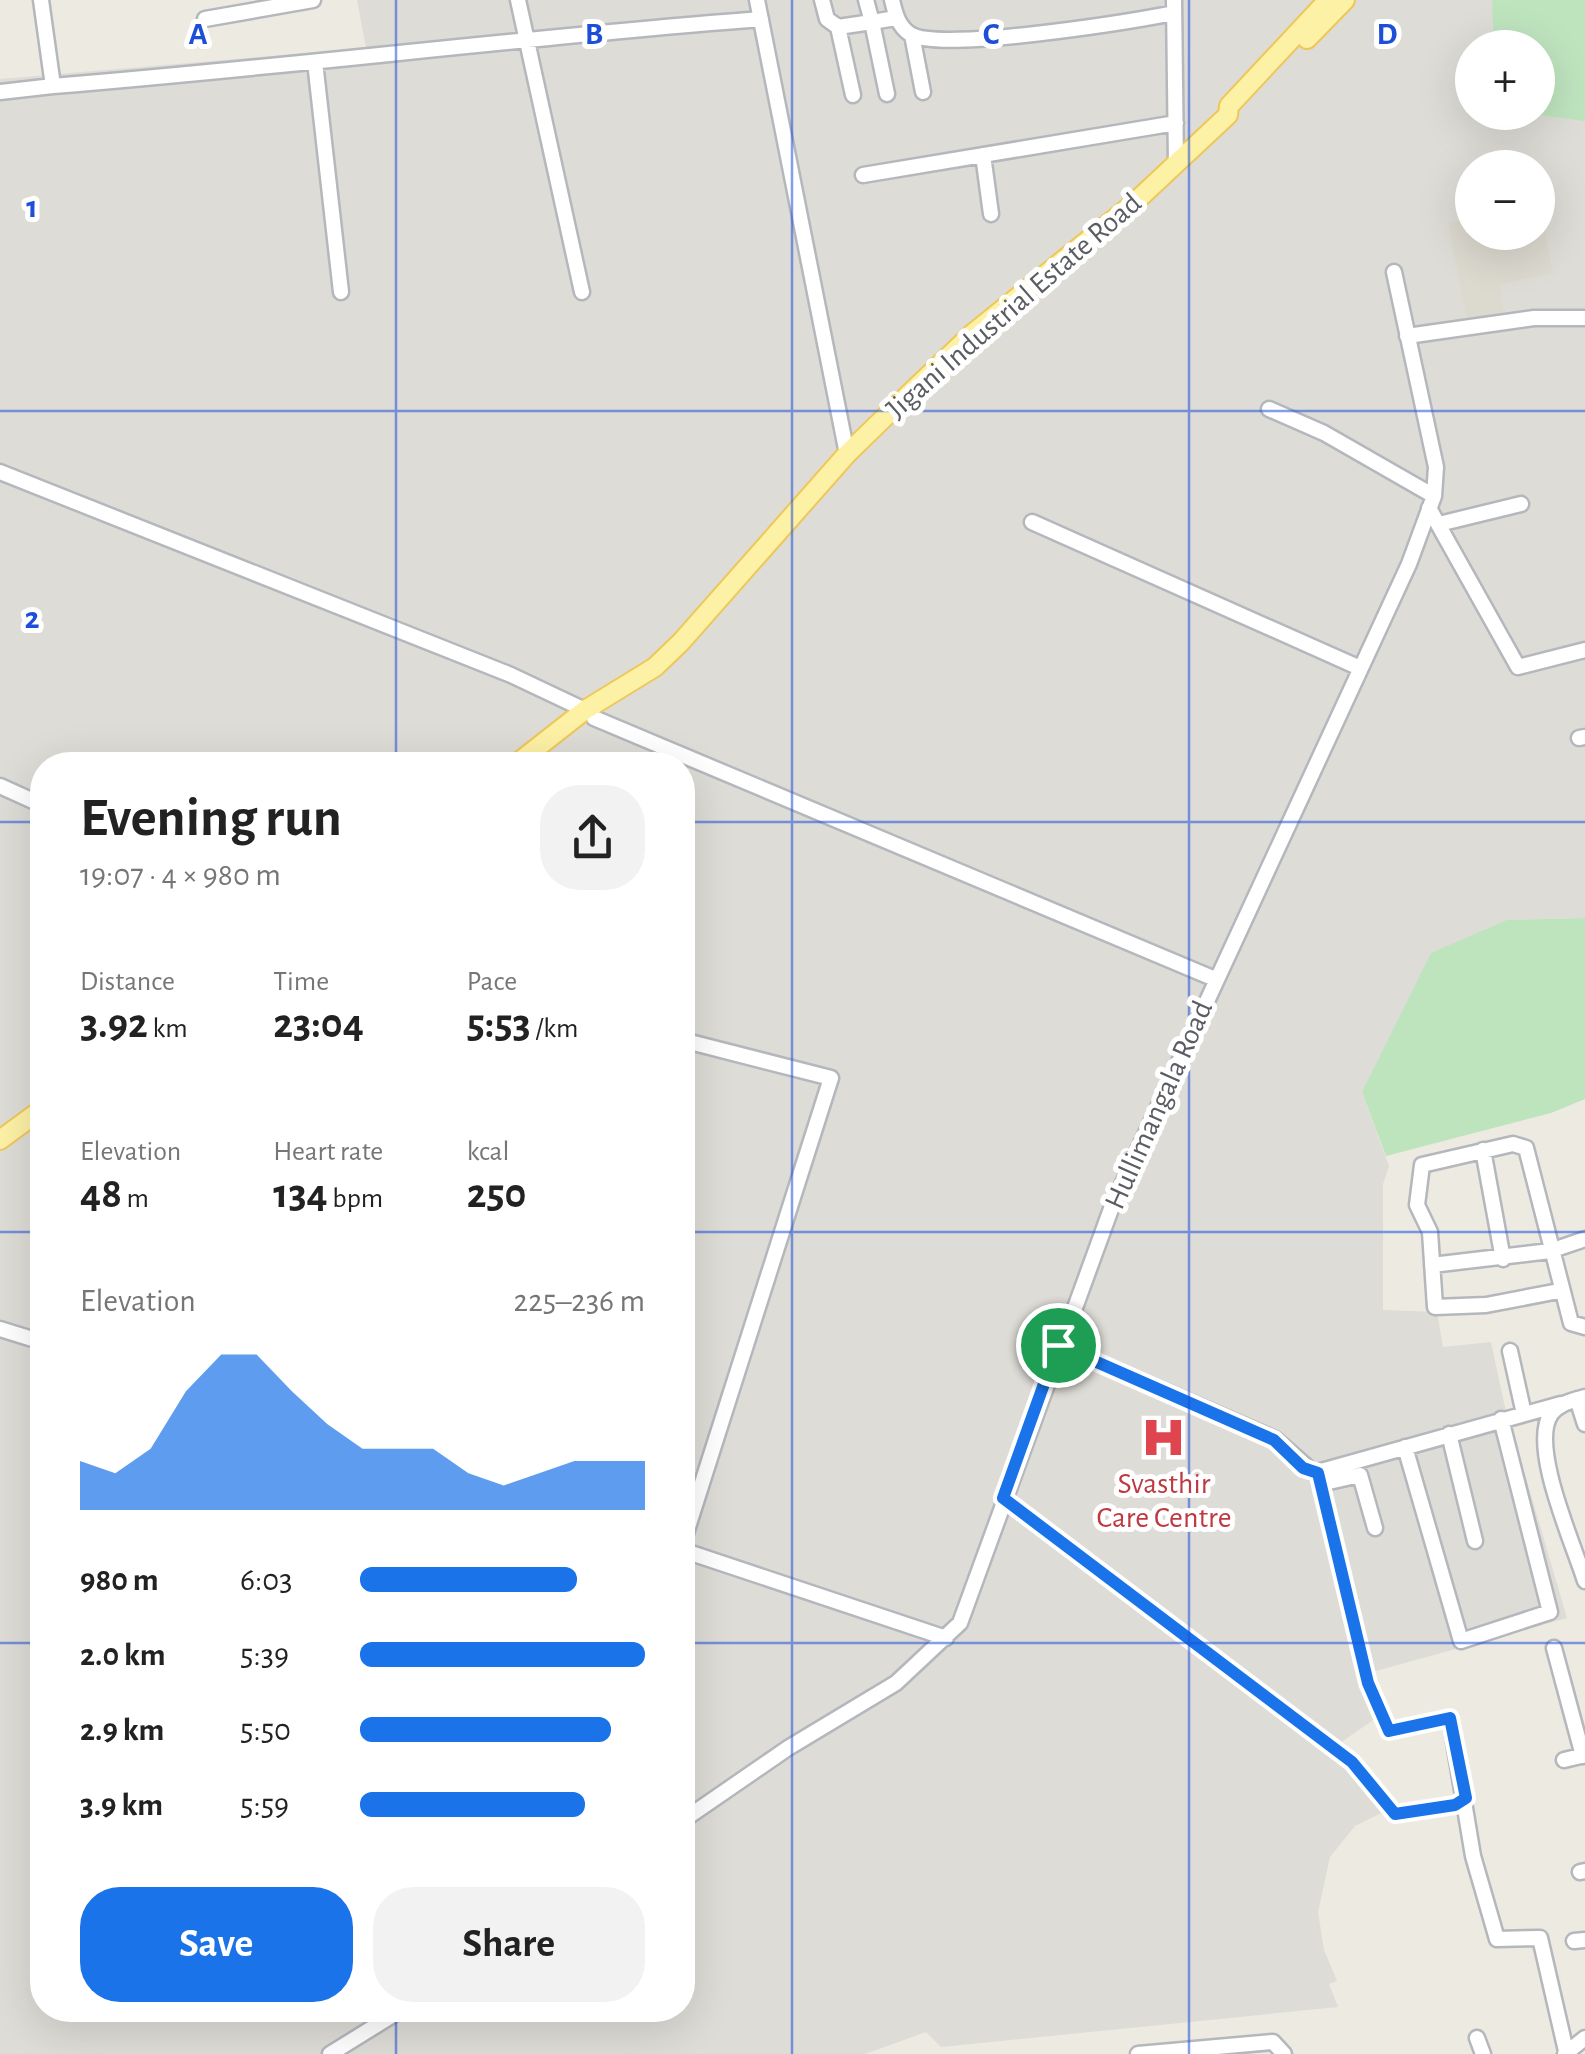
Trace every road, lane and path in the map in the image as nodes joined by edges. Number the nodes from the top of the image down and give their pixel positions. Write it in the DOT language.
graph roads {
  1 [pos="41,0"];
  2 [pos="313,0"];
  3 [pos="518,0"];
  4 [pos="757,0"];
  5 [pos="822,0"];
  6 [pos="866,0"];
  7 [pos="892,0"];
  8 [pos="1327,0"];
  9 [pos="1345,0"];
  10 [pos="280,3"];
  11 [pos="1174,6"];
  12 [pos="896,18"];
  13 [pos="205,19"];
  14 [pos="761,19"];
  15 [pos="872,22"];
  16 [pos="838,27"];
  17 [pos="912,35"];
  18 [pos="526,37"];
  19 [pos="315,62"];
  20 [pos="53,86"];
  21 [pos="0,92"];
  22 [pos="923,92"];
  23 [pos="887,94"];
  24 [pos="853,95"];
  25 [pos="1228,115"];
  26 [pos="1176,123"];
  27 [pos="983,155"];
  28 [pos="1176,165"];
  29 [pos="863,175"];
  30 [pos="991,214"];
  31 [pos="1394,272"];
  32 [pos="341,292"];
  33 [pos="582,292"];
  34 [pos="1585,318"];
  35 [pos="1408,336"];
  36 [pos="1268,409"];
  37 [pos="847,454"];
  38 [pos="0,472"];
  39 [pos="1432,502"];
  40 [pos="1521,504"];
  41 [pos="1032,522"];
  42 [pos="1439,524"];
  43 [pos="1585,650"];
  44 [pos="1360,668"];
  45 [pos="589,714"];
  46 [pos="533,752"];
  47 [pos="678,752"];
  48 [pos="695,759"];
  49 [pos="0,786"];
  50 [pos="30,800"];
  51 [pos="1215,980"];
  52 [pos="695,1043"];
  53 [pos="30,1118"];
  54 [pos="0,1140"];
  55 [pos="1483,1150"];
  56 [pos="1585,1239"];
  57 [pos="1550,1252"];
  58 [pos="1503,1259"];
  59 [pos="1432,1265"];
  60 [pos="1559,1291"];
  61 [pos="1585,1326"];
  62 [pos="0,1329"];
  63 [pos="30,1338"];
  64 [pos="1058,1345"];
  65 [pos="1510,1350"];
  66 [pos="1581,1398"];
  67 [pos="1561,1404"];
  68 [pos="1524,1414"];
  69 [pos="1501,1419"];
  70 [pos="1585,1424"];
  71 [pos="1449,1434"];
  72 [pos="1405,1447"];
  73 [pos="1319,1479"];
  74 [pos="1003,1498"];
  75 [pos="695,1507"];
  76 [pos="1375,1528"];
  77 [pos="1475,1542"];
  78 [pos="695,1552"];
  79 [pos="1585,1581"];
  80 [pos="946,1638"];
  81 [pos="1554,1648"];
  82 [pos="1584,1756"];
  83 [pos="1564,1760"];
  84 [pos="1466,1798"];
  85 [pos="695,1812"];
  86 [pos="382,2022"];
  87 [pos="1476,2038"];
  88 [pos="1585,2038"];
  89 [pos="1566,2052"];
  90 [pos="330,2054"];
  91 [pos="1138,2054"];
  92 [pos="1284,2054"];
  93 [pos="1483,2054"];
  1 -- 20 [label="street"];
  2 -- 10 [label="street"];
  3 -- 18 [label="street"];
  4 -- 14 [label="street"];
  5 -- 16 [label="street"];
  6 -- 15 [label="street"];
  7 -- 12 [label="street"];
  8 -- 25 [label="main road, Jigani Industrial Estate Road"];
  9 -- 25 [label="main road"];
  10 -- 13 [label="street"];
  11 -- 17 [label="street"];
  11 -- 26 [label="street"];
  12 -- 15 [label="street"];
  12 -- 17 [label="street"];
  14 -- 18 [label="street"];
  14 -- 37 [label="street"];
  15 -- 16 [label="street"];
  15 -- 23 [label="street"];
  16 -- 24 [label="street"];
  17 -- 22 [label="street"];
  18 -- 19 [label="street"];
  18 -- 33 [label="street"];
  19 -- 20 [label="street"];
  19 -- 32 [label="street"];
  20 -- 21 [label="street"];
  25 -- 28 [label="main road, Jigani Industrial Estate Road"];
  26 -- 27 [label="street"];
  26 -- 28 [label="street"];
  27 -- 29 [label="street"];
  27 -- 30 [label="street"];
  28 -- 37 [label="main road, Jigani Industrial Estate Road"];
  31 -- 35 [label="street, Hullimangala Road"];
  34 -- 35 [label="street"];
  35 -- 39 [label="street, Hullimangala Road"];
  36 -- 39 [label="street"];
  37 -- 45 [label="main road, Jigani Industrial Estate Road"];
  38 -- 45 [label="street"];
  39 -- 42 [label="street"];
  39 -- 44 [label="street, Hullimangala Road"];
  40 -- 42 [label="street"];
  41 -- 44 [label="street"];
  42 -- 43 [label="street"];
  44 -- 51 [label="street, Hullimangala Road"];
  45 -- 46 [label="main road, Jigani Industrial Estate Road"];
  45 -- 47 [label="street"];
  48 -- 51 [label="street"];
  49 -- 50 [label="street"];
  51 -- 64 [label="street, Hullimangala Road"];
  52 -- 75 [label="street"];
  53 -- 54 [label="main road"];
  55 -- 57 [label="street"];
  55 -- 58 [label="street"];
  55 -- 59 [label="street"];
  56 -- 57 [label="street"];
  57 -- 58 [label="street"];
  57 -- 60 [label="street"];
  58 -- 59 [label="street"];
  59 -- 60 [label="street"];
  60 -- 61 [label="street"];
  62 -- 63 [label="street"];
  64 -- 73 [label="street"];
  64 -- 74 [label="street, Hullimangala Road"];
  65 -- 68 [label="street"];
  66 -- 67 [label="street"];
  66 -- 70 [label="street"];
  67 -- 68 [label="street"];
  67 -- 79 [label="street"];
  68 -- 69 [label="street"];
  69 -- 71 [label="street"];
  69 -- 72 [label="street"];
  71 -- 72 [label="street"];
  71 -- 77 [label="street"];
  72 -- 73 [label="street"];
  73 -- 76 [label="street"];
  73 -- 84 [label="street"];
  74 -- 80 [label="street, Hullimangala Road"];
  74 -- 84 [label="street"];
  78 -- 80 [label="street"];
  80 -- 85 [label="street, Hullimangala Road"];
  81 -- 82 [label="street"];
  82 -- 83 [label="street"];
  84 -- 89 [label="street"];
  86 -- 90 [label="street"];
  87 -- 93 [label="street"];
  88 -- 89 [label="street"];
  91 -- 92 [label="street"];
}
